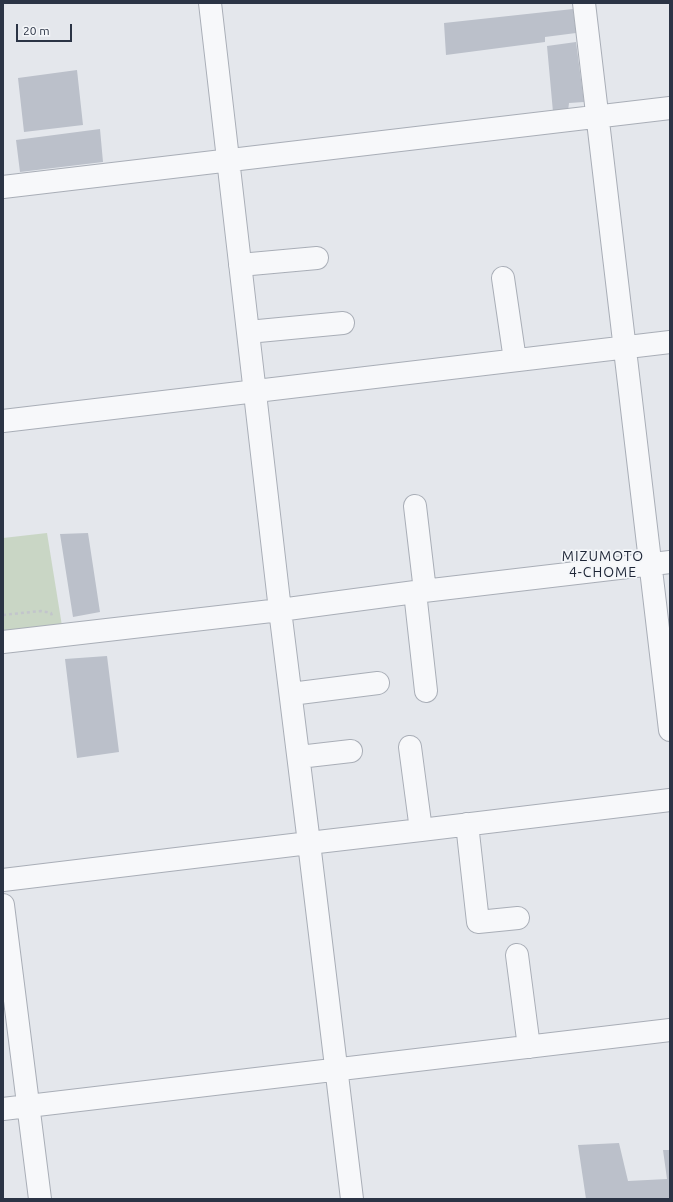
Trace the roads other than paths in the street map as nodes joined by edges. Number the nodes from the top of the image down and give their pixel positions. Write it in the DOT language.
graph roads {
  1 [pos="210,3"];
  2 [pos="584,3"];
  3 [pos="670,108"];
  4 [pos="598,117"];
  5 [pos="228,160"];
  6 [pos="3,187"];
  7 [pos="317,258"];
  8 [pos="240,265"];
  9 [pos="503,278"];
  10 [pos="343,323"];
  11 [pos="248,332"];
  12 [pos="670,342"];
  13 [pos="624,348"];
  14 [pos="515,360"];
  15 [pos="255,390"];
  16 [pos="3,421"];
  17 [pos="415,506"];
  18 [pos="660,564"];
  19 [pos="420,591"];
  20 [pos="280,610"];
  21 [pos="3,642"];
  22 [pos="378,683"];
  23 [pos="426,691"];
  24 [pos="291,694"];
  25 [pos="670,730"];
  26 [pos="410,747"];
  27 [pos="352,751"];
  28 [pos="299,757"];
  29 [pos="670,800"];
  30 [pos="467,824"];
  31 [pos="421,830"];
  32 [pos="309,843"];
  33 [pos="3,880"];
  34 [pos="3,905"];
  35 [pos="518,918"];
  36 [pos="517,955"];
  37 [pos="670,1030"];
  38 [pos="529,1047"];
  39 [pos="336,1069"];
  40 [pos="29,1106"];
  41 [pos="3,1109"];
  42 [pos="40,1199"];
  43 [pos="352,1199"];
  1 -- 5 [label="street"];
  2 -- 4 [label="street"];
  3 -- 4 [label="street"];
  4 -- 5 [label="street"];
  4 -- 13 [label="street"];
  5 -- 6 [label="street"];
  5 -- 8 [label="street"];
  7 -- 8 [label="street"];
  8 -- 11 [label="street"];
  9 -- 14 [label="street"];
  10 -- 11 [label="street"];
  11 -- 15 [label="street"];
  12 -- 13 [label="street"];
  13 -- 14 [label="street"];
  13 -- 18 [label="street"];
  14 -- 15 [label="street"];
  15 -- 16 [label="street"];
  15 -- 20 [label="street"];
  17 -- 19 [label="street"];
  18 -- 19 [label="street"];
  18 -- 25 [label="street"];
  19 -- 20 [label="street"];
  19 -- 23 [label="street"];
  20 -- 21 [label="street"];
  20 -- 24 [label="street"];
  22 -- 24 [label="street"];
  24 -- 28 [label="street"];
  26 -- 31 [label="street"];
  27 -- 28 [label="street"];
  28 -- 32 [label="street"];
  29 -- 30 [label="street"];
  30 -- 31 [label="street"];
  30 -- 35 [label="street"];
  31 -- 32 [label="street"];
  32 -- 33 [label="street"];
  32 -- 39 [label="street"];
  34 -- 40 [label="street"];
  36 -- 38 [label="street"];
  37 -- 38 [label="street"];
  38 -- 39 [label="street"];
  39 -- 40 [label="street"];
  39 -- 43 [label="street"];
  40 -- 41 [label="street"];
  40 -- 42 [label="street"];
}
